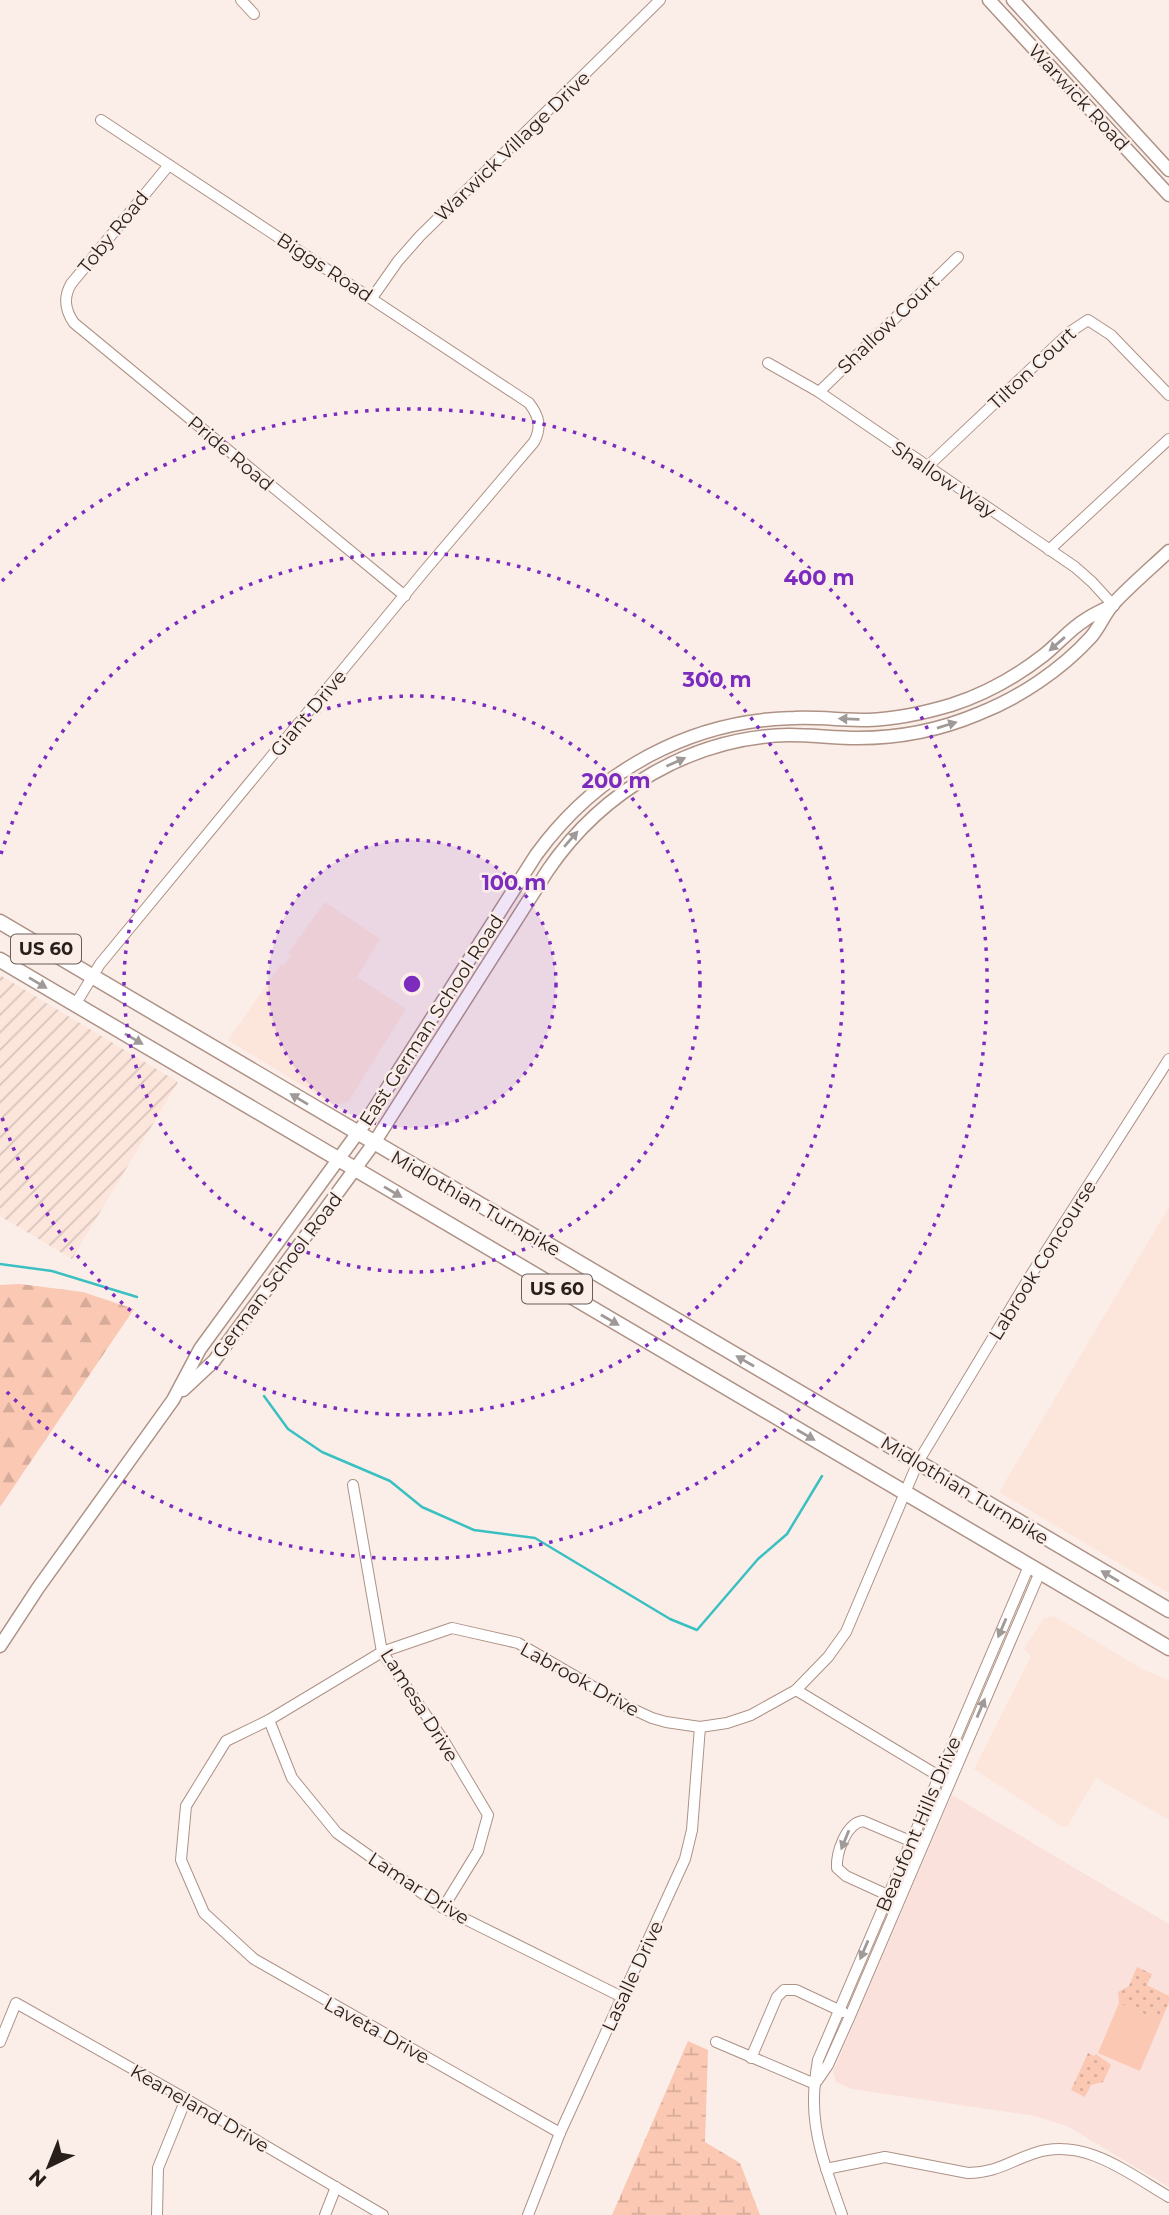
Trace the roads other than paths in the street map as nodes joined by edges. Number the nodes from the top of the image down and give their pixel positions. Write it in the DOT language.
graph roads {
  1 [pos="241,0"];
  2 [pos="660,0"];
  3 [pos="989,0"];
  4 [pos="1013,0"];
  5 [pos="254,15"];
  6 [pos="101,120"];
  7 [pos="169,165"];
  8 [pos="1169,170"];
  9 [pos="1169,195"];
  10 [pos="958,257"];
  11 [pos="372,298"];
  12 [pos="65,303"];
  13 [pos="768,363"];
  14 [pos="819,392"];
  15 [pos="1169,395"];
  16 [pos="539,423"];
  17 [pos="1169,439"];
  18 [pos="927,467"];
  19 [pos="1049,550"];
  20 [pos="1169,551"];
  21 [pos="405,596"];
  22 [pos="1113,604"];
  23 [pos="515,890"];
  24 [pos="529,899"];
  25 [pos="0,922"];
  26 [pos="0,960"];
  27 [pos="91,976"];
  28 [pos="75,1004"];
  29 [pos="1169,1059"];
  30 [pos="358,1134"];
  31 [pos="374,1143"];
  32 [pos="340,1161"];
  33 [pos="355,1170"];
  34 [pos="173,1400"];
  35 [pos="918,1462"];
  36 [pos="353,1485"];
  37 [pos="905,1493"];
  38 [pos="1034,1569"];
  39 [pos="1169,1610"];
  40 [pos="0,1646"];
  41 [pos="1169,1648"];
  42 [pos="382,1652"];
  43 [pos="796,1690"];
  44 [pos="270,1720"];
  45 [pos="700,1727"];
  46 [pos="939,1776"];
  47 [pos="949,1782"];
  48 [pos="911,1841"];
  49 [pos="922,1846"];
  50 [pos="888,1895"];
  51 [pos="898,1900"];
  52 [pos="443,1908"];
  53 [pos="204,1913"];
  54 [pos="622,1997"];
  55 [pos="839,2009"];
  56 [pos="850,2016"];
  57 [pos="0,2042"];
  58 [pos="716,2042"];
  59 [pos="751,2058"];
  60 [pos="815,2084"];
  61 [pos="186,2099"];
  62 [pos="560,2133"];
  63 [pos="826,2169"];
  64 [pos="336,2187"];
  65 [pos="1169,2197"];
  66 [pos="157,2215"];
  67 [pos="325,2215"];
  68 [pos="383,2215"];
  69 [pos="528,2215"];
  70 [pos="842,2215"];
  1 -- 5 [label="street"];
  2 -- 11 [label="street, Warwick Village Drive"];
  3 -- 9 [label="street, Warwick Road"];
  4 -- 8 [label="street, Warwick Road"];
  6 -- 7 [label="street, Biggs Road"];
  7 -- 11 [label="street, Biggs Road"];
  7 -- 12 [label="street, Toby Road"];
  10 -- 14 [label="street, Shallow Court"];
  11 -- 16 [label="street, Biggs Road"];
  12 -- 21 [label="street, Pride Road"];
  13 -- 14 [label="street, Shallow Way"];
  14 -- 18 [label="street, Shallow Way"];
  15 -- 18 [label="street, Tilton Court"];
  16 -- 21 [label="street, Giant Drive"];
  17 -- 19 [label="street"];
  18 -- 19 [label="street, Shallow Way"];
  19 -- 22 [label="street, Shallow Way"];
  20 -- 22 [label="street, East German School Road"];
  21 -- 27 [label="street, Giant Drive"];
  22 -- 23 [label="street, East German School Road, one-way"];
  24 -- 22 [label="street, East German School Road, one-way"];
  23 -- 24 [label="street"];
  23 -- 30 [label="street, East German School Road"];
  24 -- 31 [label="street, East German School Road"];
  25 -- 27 [label="main road, Midlothian Turnpike / US 60"];
  26 -- 28 [label="main road, Midlothian Turnpike / US 60, one-way"];
  27 -- 28 [label="street, Giant Drive"];
  30 -- 27 [label="main road, Midlothian Turnpike / US 60, one-way"];
  28 -- 32 [label="main road, Midlothian Turnpike / US 60, one-way"];
  29 -- 35 [label="street, Labrook Concourse"];
  30 -- 31 [label="main road, Midlothian Turnpike / US 60"];
  30 -- 32 [label="street, German School Road"];
  31 -- 33 [label="street, German School Road"];
  35 -- 31 [label="main road, Midlothian Turnpike / US 60, one-way"];
  32 -- 33 [label="main road, Midlothian Turnpike / US 60"];
  32 -- 34 [label="street, German School Road"];
  33 -- 34 [label="street, German School Road"];
  33 -- 37 [label="main road, Midlothian Turnpike / US 60, one-way"];
  34 -- 40 [label="street, German School Road"];
  35 -- 37 [label="street, Labrook Drive"];
  39 -- 35 [label="main road, Midlothian Turnpike / US 60, one-way"];
  36 -- 42 [label="street, Lamesa Drive"];
  37 -- 38 [label="main road, Midlothian Turnpike / US 60"];
  37 -- 43 [label="street, Labrook Drive"];
  38 -- 41 [label="main road, Midlothian Turnpike / US 60"];
  38 -- 46 [label="street, Beaufont Hills Drive, one-way"];
  47 -- 38 [label="street, Beaufont Hills Drive, one-way"];
  42 -- 44 [label="street, Labrook Drive"];
  42 -- 45 [label="street, Labrook Drive"];
  42 -- 52 [label="street, Lamesa Drive"];
  43 -- 45 [label="street, Labrook Drive"];
  43 -- 46 [label="street"];
  44 -- 52 [label="street, Lamar Drive"];
  44 -- 53 [label="street, Labrook Drive"];
  45 -- 54 [label="street, Lasalle Drive"];
  46 -- 47 [label="street"];
  46 -- 48 [label="street, Beaufont Hills Drive"];
  47 -- 49 [label="street, Beaufont Hills Drive"];
  48 -- 49 [label="street"];
  48 -- 50 [label="street, Beaufont Hills Drive"];
  48 -- 50 [label="street, one-way"];
  49 -- 51 [label="street, Beaufont Hills Drive"];
  50 -- 51 [label="street"];
  50 -- 55 [label="street, Beaufont Hills Drive, one-way"];
  51 -- 56 [label="street, Beaufont Hills Drive"];
  52 -- 54 [label="street, Lamar Drive"];
  53 -- 62 [label="street, Laveta Drive"];
  54 -- 62 [label="street, Lasalle Drive"];
  55 -- 56 [label="street"];
  55 -- 59 [label="street"];
  55 -- 60 [label="street, Beaufont Hills Drive"];
  56 -- 60 [label="street, Beaufont Hills Drive"];
  57 -- 61 [label="street, Keaneland Drive"];
  58 -- 59 [label="street"];
  59 -- 60 [label="street"];
  60 -- 63 [label="street, Beaufont Hills Drive"];
  61 -- 64 [label="street, Keaneland Drive"];
  61 -- 66 [label="street"];
  62 -- 69 [label="street, Lasalle Drive"];
  63 -- 65 [label="street"];
  63 -- 70 [label="street, Beaufont Hills Drive"];
  64 -- 67 [label="street"];
  64 -- 68 [label="street, Keaneland Drive"];
}
